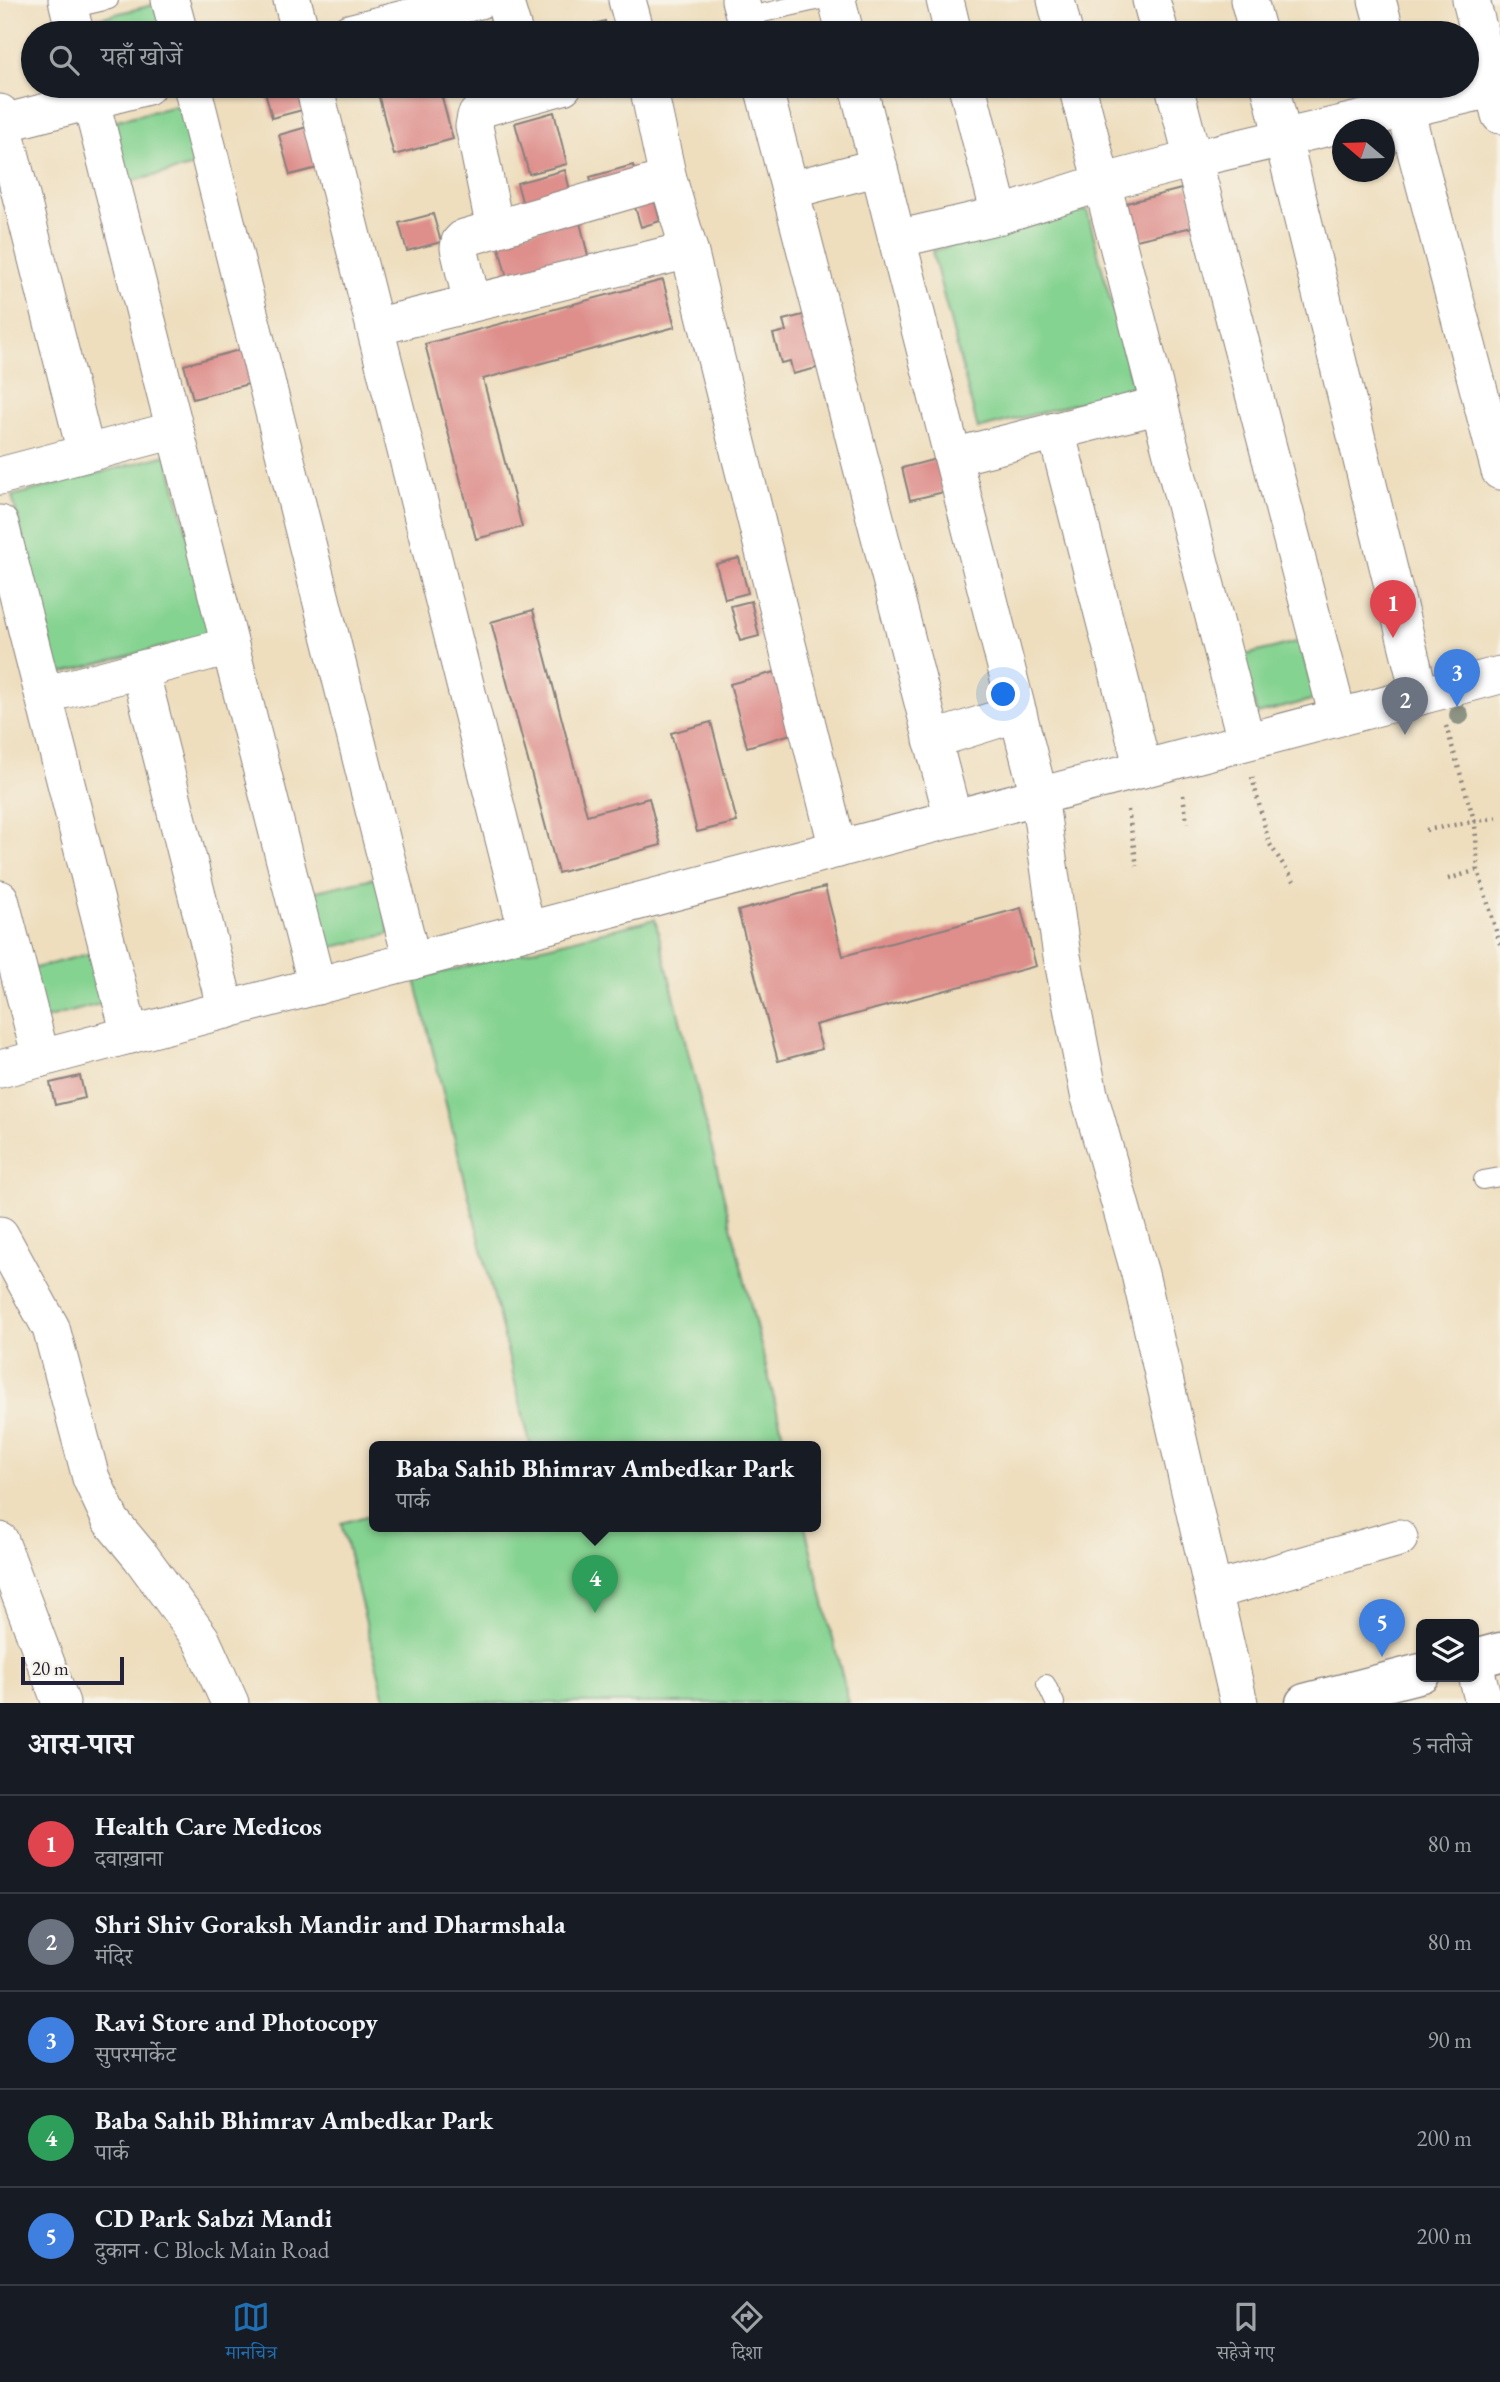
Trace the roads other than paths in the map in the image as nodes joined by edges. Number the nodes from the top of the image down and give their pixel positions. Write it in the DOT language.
graph roads {
  1 [pos="109,0"];
  2 [pos="170,0"];
  3 [pos="292,0"];
  4 [pos="479,0"];
  5 [pos="504,0"];
  6 [pos="627,0"];
  7 [pos="820,0"];
  8 [pos="837,0"];
  9 [pos="945,0"];
  10 [pos="1056,0"];
  11 [pos="1151,0"];
  12 [pos="1250,0"];
  13 [pos="1377,0"];
  14 [pos="1471,0"];
  15 [pos="424,7"];
  16 [pos="71,14"];
  17 [pos="745,17"];
  18 [pos="175,21"];
  19 [pos="298,21"];
  20 [pos="384,21"];
  21 [pos="510,21"];
  22 [pos="633,21"];
  23 [pos="842,21"];
  24 [pos="950,21"];
  25 [pos="1061,21"];
  26 [pos="1157,21"];
  27 [pos="1255,21"];
  28 [pos="1382,21"];
  29 [pos="1477,21"];
  30 [pos="1479,29"];
  31 [pos="1479,97"];
  32 [pos="1498,97"];
  33 [pos="73,98"];
  34 [pos="90,98"];
  35 [pos="194,98"];
  36 [pos="317,98"];
  37 [pos="514,98"];
  38 [pos="651,98"];
  39 [pos="766,98"];
  40 [pos="862,98"];
  41 [pos="970,98"];
  42 [pos="1080,98"];
  43 [pos="1177,98"];
  44 [pos="1273,98"];
  45 [pos="1399,98"];
  46 [pos="1402,98"];
  47 [pos="1,120"];
  48 [pos="1283,138"];
  49 [pos="1193,159"];
  50 [pos="879,167"];
  51 [pos="668,179"];
  52 [pos="1101,183"];
  53 [pos="790,190"];
  54 [pos="1000,215"];
  55 [pos="495,229"];
  56 [pos="897,239"];
  57 [pos="689,250"];
  58 [pos="472,303"];
  59 [pos="375,327"];
  60 [pos="1160,405"];
  61 [pos="175,430"];
  62 [pos="1056,431"];
  63 [pos="86,453"];
  64 [pos="953,457"];
  65 [pos="1500,471"];
  66 [pos="0,476"];
  67 [pos="0,524"];
  68 [pos="230,646"];
  69 [pos="140,670"];
  70 [pos="1500,675"];
  71 [pos="1428,694"];
  72 [pos="44,695"];
  73 [pos="1018,713"];
  74 [pos="1338,718"];
  75 [pos="932,740"];
  76 [pos="1246,741"];
  77 [pos="1132,771"];
  78 [pos="1039,796"];
  79 [pos="953,818"];
  80 [pos="838,849"];
  81 [pos="0,899"];
  82 [pos="527,930"];
  83 [pos="412,961"];
  84 [pos="317,986"];
  85 [pos="226,1010"];
  86 [pos="130,1035"];
  87 [pos="41,1058"];
  88 [pos="0,1069"];
  89 [pos="0,1235"];
  90 [pos="1399,1538"];
  91 [pos="0,1541"];
  92 [pos="1213,1591"];
  93 [pos="1500,1652"];
  94 [pos="1479,1658"];
  95 [pos="1479,1682"];
  96 [pos="1046,1684"];
  97 [pos="1399,1686"];
  98 [pos="61,1703"];
  99 [pos="230,1703"];
  100 [pos="1055,1703"];
  101 [pos="1239,1703"];
  102 [pos="1305,1703"];
  103 [pos="1484,1703"];
  1 -- 16 [label="lane"];
  2 -- 18 [label="street"];
  3 -- 19 [label="street"];
  4 -- 15 [label="street"];
  5 -- 21 [label="street"];
  6 -- 22 [label="street"];
  7 -- 17 [label="lane"];
  8 -- 23 [label="street"];
  9 -- 24 [label="street"];
  10 -- 25 [label="street"];
  11 -- 26 [label="street"];
  12 -- 27 [label="street"];
  13 -- 28 [label="street"];
  14 -- 29 [label="street"];
  15 -- 20 [label="street"];
  30 -- 32 [label="street"];
  31 -- 32 [label="street"];
  33 -- 47 [label="street"];
  34 -- 61 [label="street"];
  35 -- 83 [label="street"];
  36 -- 59 [label="street"];
  37 -- 55 [label="street"];
  38 -- 51 [label="street"];
  39 -- 53 [label="street"];
  40 -- 50 [label="street"];
  41 -- 54 [label="street"];
  42 -- 52 [label="street"];
  43 -- 49 [label="street"];
  44 -- 48 [label="street"];
  45 -- 48 [label="street"];
  46 -- 65 [label="street"];
  47 -- 63 [label="street"];
  48 -- 49 [label="street"];
  48 -- 71 [label="street"];
  49 -- 52 [label="street"];
  49 -- 74 [label="street"];
  50 -- 53 [label="street"];
  50 -- 56 [label="street"];
  51 -- 55 [label="street"];
  51 -- 57 [label="street"];
  52 -- 54 [label="street"];
  52 -- 60 [label="street"];
  53 -- 75 [label="street"];
  54 -- 56 [label="street"];
  55 -- 58 [label="street"];
  56 -- 64 [label="street"];
  57 -- 58 [label="street"];
  57 -- 80 [label="street"];
  58 -- 59 [label="street"];
  59 -- 82 [label="street"];
  60 -- 62 [label="street"];
  60 -- 76 [label="street"];
  61 -- 63 [label="street"];
  61 -- 68 [label="street"];
  62 -- 64 [label="street"];
  62 -- 77 [label="street"];
  63 -- 66 [label="street"];
  64 -- 73 [label="street"];
  67 -- 72 [label="street"];
  68 -- 69 [label="street"];
  68 -- 84 [label="street"];
  69 -- 72 [label="street"];
  69 -- 85 [label="street"];
  70 -- 71 [label="street"];
  71 -- 74 [label="street"];
  72 -- 86 [label="street"];
  73 -- 75 [label="street"];
  73 -- 78 [label="street"];
  74 -- 76 [label="street"];
  75 -- 79 [label="street"];
  76 -- 77 [label="street"];
  77 -- 78 [label="street"];
  78 -- 79 [label="street"];
  78 -- 92 [label="street"];
  79 -- 80 [label="street"];
  80 -- 82 [label="street"];
  81 -- 87 [label="street"];
  82 -- 83 [label="street"];
  83 -- 84 [label="street"];
  84 -- 85 [label="street"];
  85 -- 86 [label="street"];
  86 -- 87 [label="street"];
  87 -- 88 [label="street"];
  89 -- 99 [label="street"];
  90 -- 92 [label="street"];
  91 -- 98 [label="street"];
  92 -- 101 [label="street"];
  93 -- 94 [label="street"];
  95 -- 103 [label="street"];
  96 -- 100 [label="lane"];
  97 -- 102 [label="street"];
}
